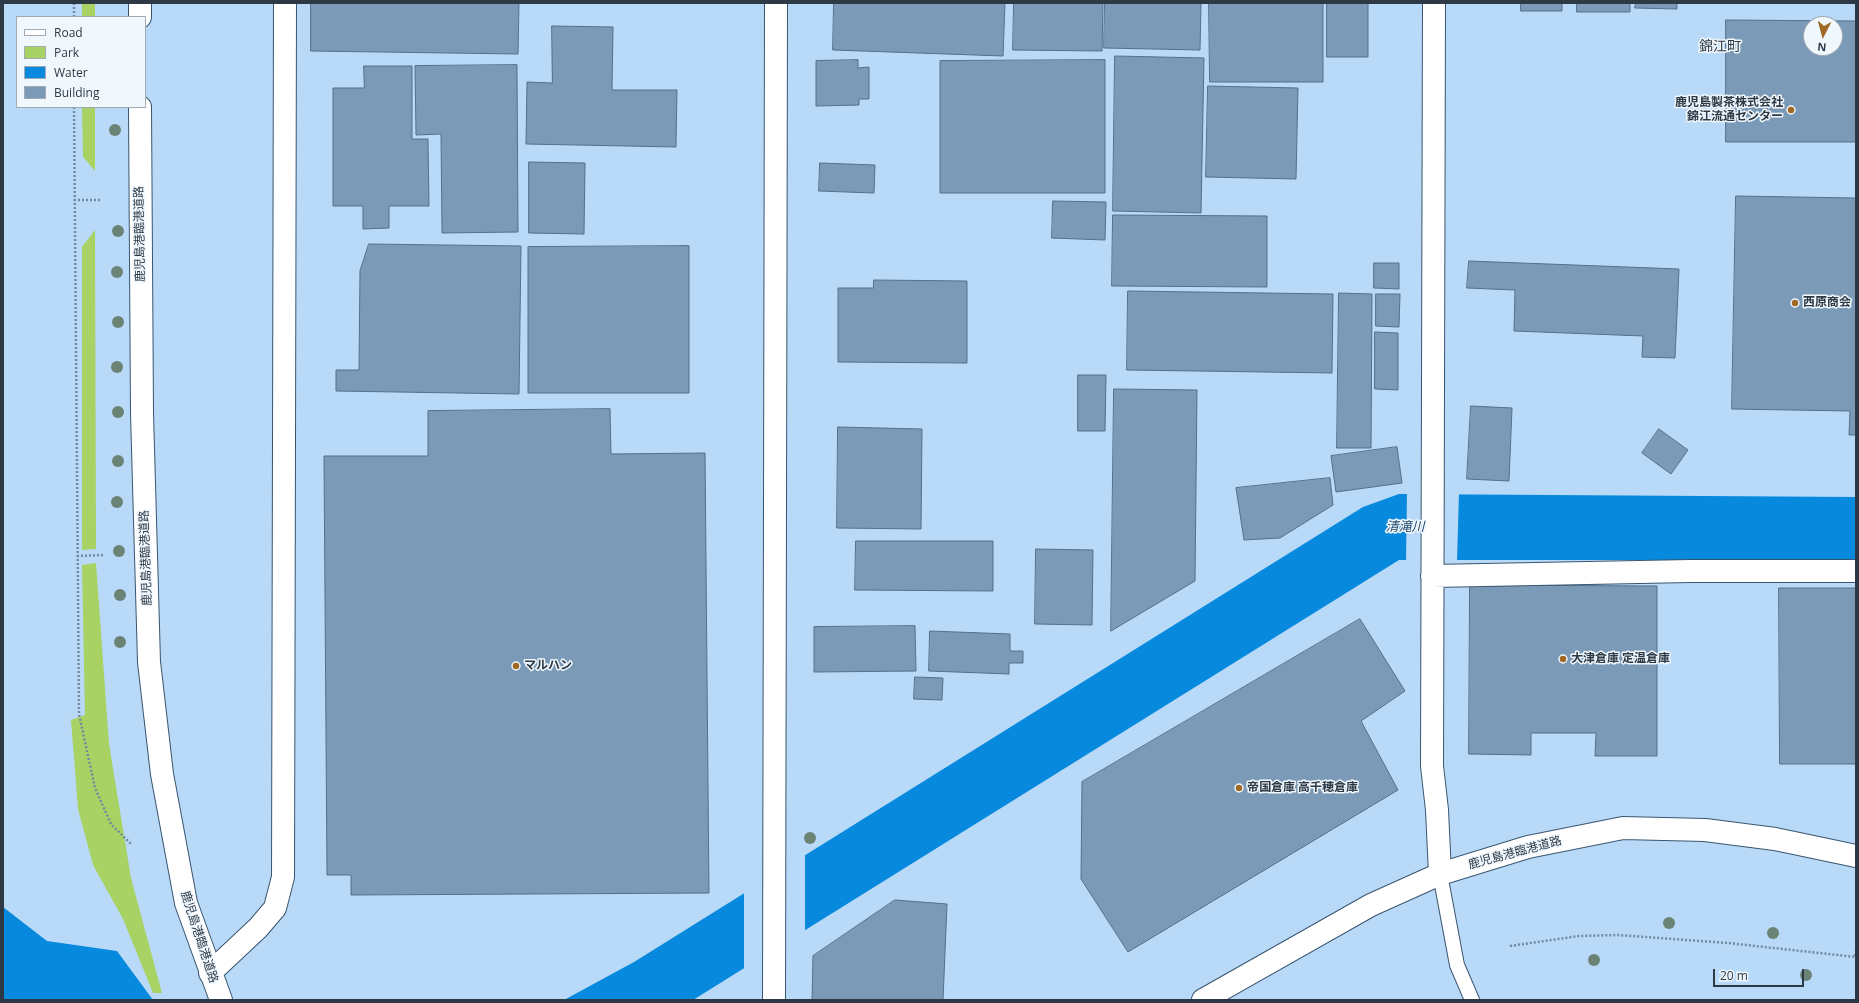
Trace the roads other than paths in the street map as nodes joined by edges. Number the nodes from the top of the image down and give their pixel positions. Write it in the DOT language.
graph roads {
  1 [pos="140,3"];
  2 [pos="286,3"];
  3 [pos="776,3"];
  4 [pos="1434,3"];
  5 [pos="140,16"];
  6 [pos="140,108"];
  7 [pos="1856,572"];
  8 [pos="1432,576"];
  9 [pos="1856,856"];
  10 [pos="1440,874"];
  11 [pos="210,973"];
  12 [pos="221,1000"];
  13 [pos="774,1000"];
  14 [pos="1203,1000"];
  15 [pos="1472,1000"];
  1 -- 5 [label="street"];
  2 -- 11 [label="street"];
  3 -- 13 [label="street"];
  4 -- 8 [label="street"];
  6 -- 11 [label="street, 鹿児島港臨港道路"];
  7 -- 8 [label="street"];
  8 -- 10 [label="street"];
  9 -- 10 [label="street, 鹿児島港臨港道路"];
  10 -- 14 [label="street, 鹿児島港臨港道路"];
  10 -- 15 [label="lane"];
  11 -- 12 [label="street, 鹿児島港臨港道路"];
}
